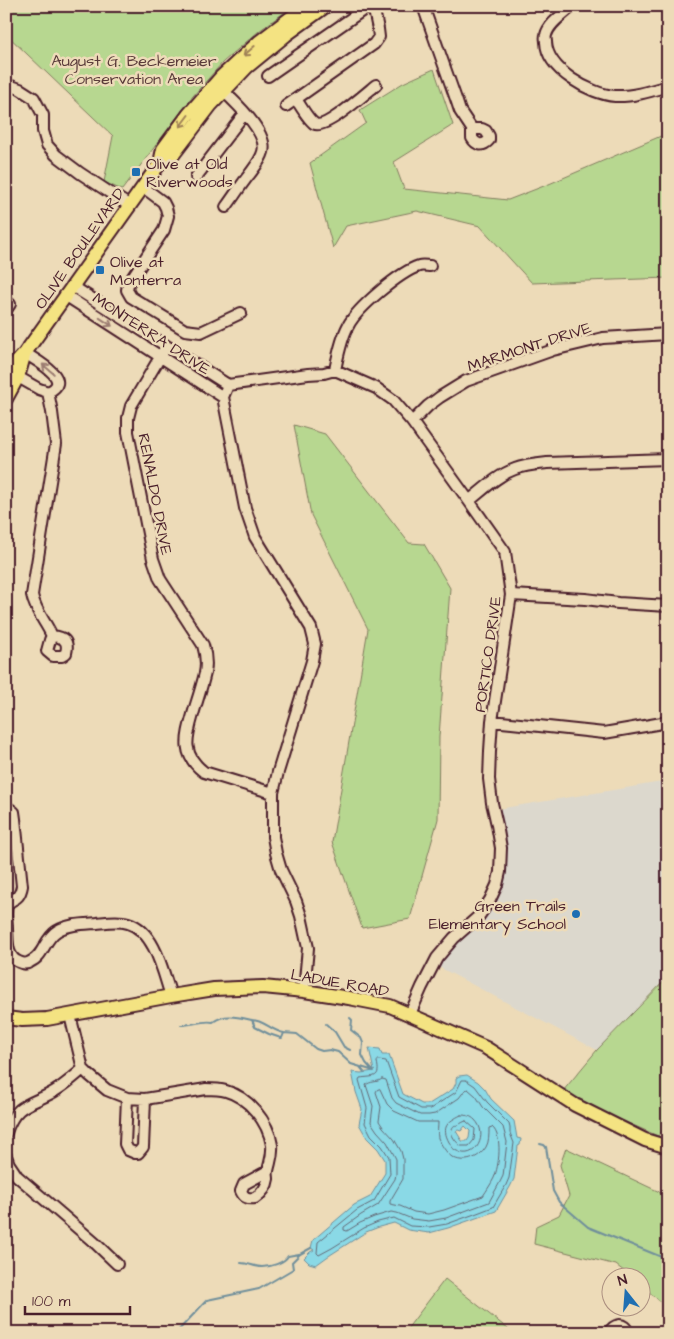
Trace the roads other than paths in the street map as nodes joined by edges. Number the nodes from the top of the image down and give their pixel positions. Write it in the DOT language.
graph roads {
  1 [pos="306,6"];
  2 [pos="326,6"];
  3 [pos="371,6"];
  4 [pos="423,6"];
  5 [pos="572,6"];
  6 [pos="268,76"];
  7 [pos="6,84"];
  8 [pos="376,85"];
  9 [pos="668,86"];
  10 [pos="220,87"];
  11 [pos="296,99"];
  12 [pos="286,106"];
  13 [pos="245,113"];
  14 [pos="472,129"];
  15 [pos="196,177"];
  16 [pos="143,187"];
  17 [pos="130,206"];
  18 [pos="226,207"];
  19 [pos="430,266"];
  20 [pos="69,291"];
  21 [pos="6,300"];
  22 [pos="6,310"];
  23 [pos="241,313"];
  24 [pos="668,334"];
  25 [pos="166,346"];
  26 [pos="25,353"];
  27 [pos="160,356"];
  28 [pos="335,370"];
  29 [pos="12,375"];
  30 [pos="228,385"];
  31 [pos="48,392"];
  32 [pos="223,397"];
  33 [pos="6,399"];
  34 [pos="412,422"];
  35 [pos="668,459"];
  36 [pos="470,501"];
  37 [pos="512,596"];
  38 [pos="668,606"];
  39 [pos="52,636"];
  40 [pos="492,721"];
  41 [pos="668,722"];
  42 [pos="273,793"];
  43 [pos="6,806"];
  44 [pos="304,991"];
  45 [pos="171,996"];
  46 [pos="6,1013"];
  47 [pos="410,1014"];
  48 [pos="70,1015"];
  49 [pos="6,1018"];
  50 [pos="22,1020"];
  51 [pos="83,1069"];
  52 [pos="127,1098"];
  53 [pos="145,1099"];
  54 [pos="6,1133"];
  55 [pos="668,1147"];
  56 [pos="6,1156"];
  57 [pos="6,1159"];
  58 [pos="268,1172"];
  59 [pos="117,1264"];
  60 [pos="609,1333"];
  61 [pos="628,1333"];
  1 -- 10 [label="main road, OLIVE BOULEVARD, one-way"];
  2 -- 10 [label="main road, OLIVE BOULEVARD"];
  3 -- 6 [label="street"];
  3 -- 11 [label="street"];
  4 -- 14 [label="street"];
  5 -- 9 [label="street"];
  7 -- 17 [label="street"];
  8 -- 11 [label="street"];
  10 -- 13 [label="street"];
  10 -- 16 [label="main road, OLIVE BOULEVARD"];
  11 -- 12 [label="street"];
  13 -- 15 [label="street"];
  13 -- 18 [label="street"];
  16 -- 17 [label="main road, OLIVE BOULEVARD"];
  16 -- 23 [label="street"];
  17 -- 20 [label="main road, OLIVE BOULEVARD"];
  19 -- 28 [label="street"];
  20 -- 25 [label="street, MONTERRA DRIVE"];
  20 -- 26 [label="main road, OLIVE BOULEVARD"];
  20 -- 27 [label="street, MONTERRA DRIVE, one-way"];
  21 -- 22 [label="street"];
  24 -- 34 [label="street, MARMONT DRIVE"];
  25 -- 27 [label="street, RENALDO DRIVE"];
  25 -- 30 [label="street, MONTERRA DRIVE"];
  26 -- 29 [label="main road, OLIVE BOULEVARD"];
  31 -- 26 [label="street, one-way"];
  27 -- 32 [label="street, MONTERRA DRIVE"];
  27 -- 42 [label="street, RENALDO DRIVE"];
  28 -- 30 [label="street"];
  28 -- 34 [label="street, PORTICO DRIVE"];
  29 -- 31 [label="street"];
  29 -- 33 [label="main road, OLIVE BOULEVARD"];
  30 -- 32 [label="street"];
  31 -- 39 [label="street"];
  32 -- 42 [label="street"];
  34 -- 36 [label="street, PORTICO DRIVE"];
  35 -- 36 [label="street"];
  36 -- 37 [label="street, PORTICO DRIVE"];
  37 -- 38 [label="street"];
  37 -- 40 [label="street, PORTICO DRIVE"];
  40 -- 41 [label="street"];
  40 -- 47 [label="street, PORTICO DRIVE"];
  42 -- 44 [label="street"];
  43 -- 45 [label="street"];
  44 -- 45 [label="main road, LADUE ROAD"];
  44 -- 47 [label="main road, LADUE ROAD"];
  45 -- 48 [label="main road, LADUE ROAD"];
  46 -- 50 [label="main road"];
  47 -- 55 [label="main road, LADUE ROAD"];
  48 -- 50 [label="main road, LADUE ROAD"];
  48 -- 51 [label="street"];
  49 -- 50 [label="main road, LADUE ROAD"];
  51 -- 52 [label="street"];
  51 -- 54 [label="street"];
  52 -- 53 [label="street"];
  52 -- 53 [label="street"];
  53 -- 58 [label="street"];
  56 -- 57 [label="street"];
  57 -- 59 [label="street"];
  60 -- 61 [label="street"];
}
